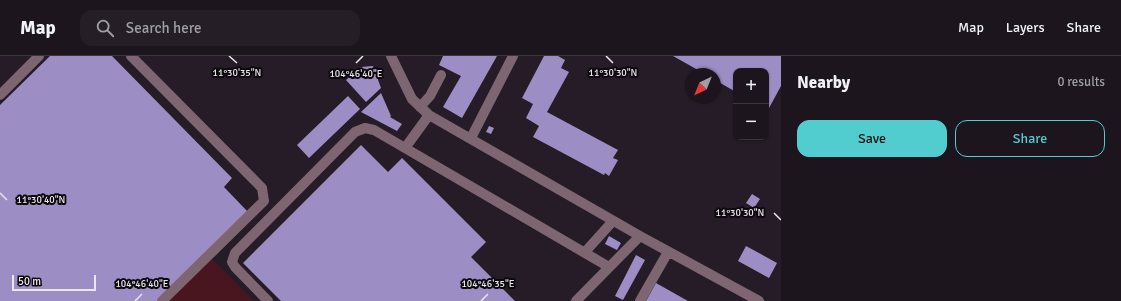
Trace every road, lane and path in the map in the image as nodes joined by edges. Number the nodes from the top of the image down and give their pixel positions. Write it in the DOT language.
graph roads {
  1 [pos="39,56"];
  2 [pos="131,56"];
  3 [pos="391,56"];
  4 [pos="513,56"];
  5 [pos="441,75"];
  6 [pos="0,95"];
  7 [pos="420,108"];
  8 [pos="428,115"];
  9 [pos="471,138"];
  10 [pos="405,148"];
  11 [pos="613,221"];
  12 [pos="640,236"];
  13 [pos="585,252"];
  14 [pos="668,252"];
  15 [pos="609,268"];
  16 [pos="162,301"];
  17 [pos="268,301"];
  18 [pos="576,301"];
  19 [pos="640,301"];
  20 [pos="759,301"];
  1 -- 6 [label="lane"];
  2 -- 16 [label="lane"];
  3 -- 7 [label="lane"];
  4 -- 9 [label="lane"];
  5 -- 7 [label="lane"];
  7 -- 8 [label="lane"];
  8 -- 9 [label="lane"];
  8 -- 10 [label="lane"];
  9 -- 11 [label="lane"];
  10 -- 13 [label="lane"];
  10 -- 17 [label="lane"];
  11 -- 12 [label="lane"];
  11 -- 13 [label="lane"];
  12 -- 14 [label="lane"];
  12 -- 15 [label="lane"];
  13 -- 15 [label="lane"];
  14 -- 19 [label="lane"];
  14 -- 20 [label="lane"];
  15 -- 18 [label="lane"];
}
